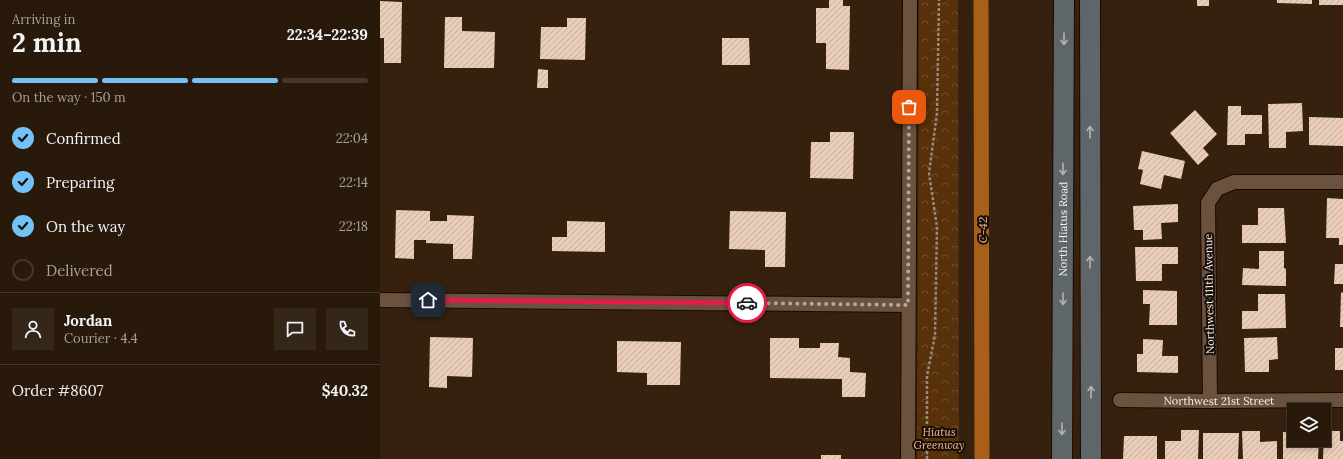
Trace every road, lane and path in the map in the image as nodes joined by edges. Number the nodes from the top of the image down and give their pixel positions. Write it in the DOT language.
graph roads {
  1 [pos="910,0"];
  2 [pos="939,0"];
  3 [pos="1064,0"];
  4 [pos="1090,0"];
  5 [pos="1064,96"];
  6 [pos="1089,96"];
  7 [pos="1343,182"];
  8 [pos="380,300"];
  9 [pos="908,305"];
  10 [pos="1120,400"];
  11 [pos="1343,400"];
  12 [pos="1210,401"];
  13 [pos="908,459"];
  14 [pos="927,459"];
  15 [pos="1062,459"];
  16 [pos="1091,459"];
  1 -- 9 [label="street"];
  2 -- 14 [label="path"];
  3 -- 5 [label="main road, North Hiatus Road, one-way"];
  4 -- 6 [label="main road"];
  5 -- 6 [label="main road"];
  5 -- 15 [label="main road, North Hiatus Road, one-way"];
  16 -- 6 [label="main road, one-way"];
  7 -- 12 [label="street, Northwest 111th Avenue"];
  8 -- 9 [label="street"];
  9 -- 13 [label="street"];
  10 -- 12 [label="street, Northwest 21st Street"];
  11 -- 12 [label="street, Northwest 21st Street"];
}
